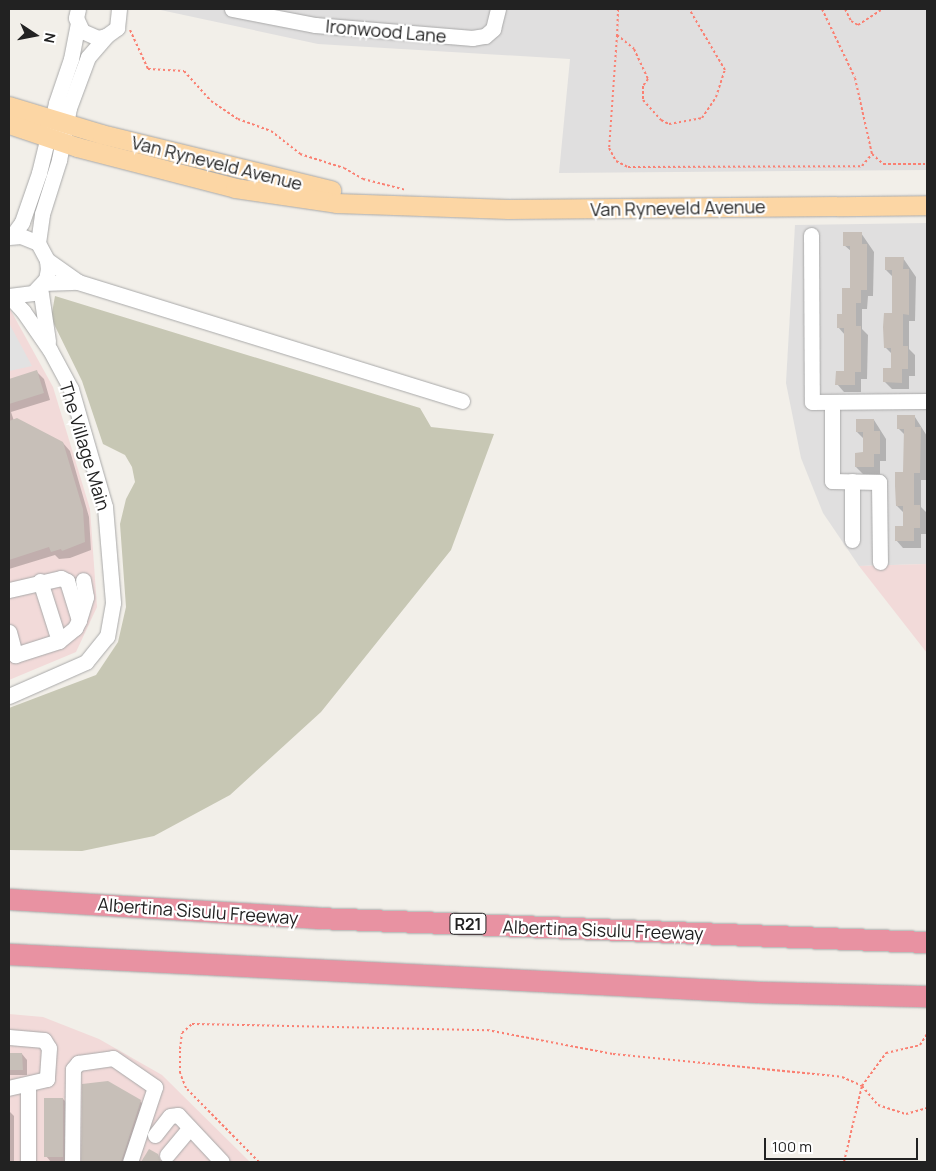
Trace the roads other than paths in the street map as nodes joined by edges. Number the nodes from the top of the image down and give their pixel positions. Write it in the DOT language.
graph roads {
  1 [pos="119,9"];
  2 [pos="232,9"];
  3 [pos="498,12"];
  4 [pos="78,16"];
  5 [pos="296,16"];
  6 [pos="106,36"];
  7 [pos="9,106"];
  8 [pos="9,124"];
  9 [pos="56,131"];
  10 [pos="927,205"];
  11 [pos="811,235"];
  12 [pos="10,236"];
  13 [pos="38,243"];
  14 [pos="47,260"];
  15 [pos="78,282"];
  16 [pos="42,285"];
  17 [pos="9,296"];
  18 [pos="50,350"];
  19 [pos="462,401"];
  20 [pos="927,401"];
  21 [pos="832,402"];
  22 [pos="852,482"];
  23 [pos="852,540"];
  24 [pos="880,562"];
  25 [pos="83,580"];
  26 [pos="40,581"];
  27 [pos="9,590"];
  28 [pos="79,620"];
  29 [pos="9,632"];
  30 [pos="59,640"];
  31 [pos="12,656"];
  32 [pos="9,696"];
  33 [pos="9,887"];
  34 [pos="9,899"];
  35 [pos="181,910"];
  36 [pos="927,942"];
  37 [pos="9,954"];
  38 [pos="9,969"];
  39 [pos="569,983"];
  40 [pos="927,996"];
  41 [pos="9,1037"];
  42 [pos="28,1084"];
  43 [pos="9,1088"];
  44 [pos="190,1128"];
  45 [pos="155,1134"];
  46 [pos="167,1155"];
  47 [pos="28,1162"];
  48 [pos="72,1162"];
  49 [pos="130,1162"];
  50 [pos="222,1162"];
  1 -- 6 [label="street"];
  2 -- 5 [label="street, Ironwood Lane"];
  3 -- 5 [label="street, Ironwood Lane"];
  4 -- 6 [label="street"];
  4 -- 9 [label="street"];
  6 -- 9 [label="street"];
  7 -- 9 [label="main road, Van Ryneveld Avenue"];
  8 -- 9 [label="main road, Van Ryneveld Avenue"];
  9 -- 10 [label="main road, Van Ryneveld Avenue"];
  9 -- 12 [label="street"];
  9 -- 13 [label="street"];
  11 -- 21 [label="street"];
  12 -- 13 [label="street"];
  13 -- 14 [label="street"];
  14 -- 15 [label="street"];
  14 -- 16 [label="street, The Village Main"];
  15 -- 16 [label="street"];
  15 -- 19 [label="street"];
  16 -- 17 [label="street, The Village Main"];
  16 -- 18 [label="street, The Village Main"];
  17 -- 18 [label="street, The Village Main"];
  18 -- 32 [label="street, The Village Main"];
  20 -- 21 [label="street"];
  21 -- 22 [label="street"];
  22 -- 23 [label="street"];
  22 -- 24 [label="street"];
  25 -- 28 [label="street"];
  26 -- 27 [label="street"];
  26 -- 28 [label="street"];
  26 -- 30 [label="street"];
  28 -- 30 [label="street"];
  29 -- 31 [label="street"];
  30 -- 31 [label="street"];
  33 -- 35 [label="highway"];
  34 -- 35 [label="highway, Albertina Sisulu Freeway / R21"];
  35 -- 36 [label="highway, Albertina Sisulu Freeway / R21"];
  37 -- 39 [label="highway"];
  38 -- 39 [label="highway"];
  39 -- 40 [label="highway"];
  41 -- 42 [label="street"];
  42 -- 43 [label="street"];
  42 -- 47 [label="street"];
  44 -- 45 [label="street"];
  44 -- 46 [label="street"];
  44 -- 50 [label="street"];
  48 -- 49 [label="street"];
}
